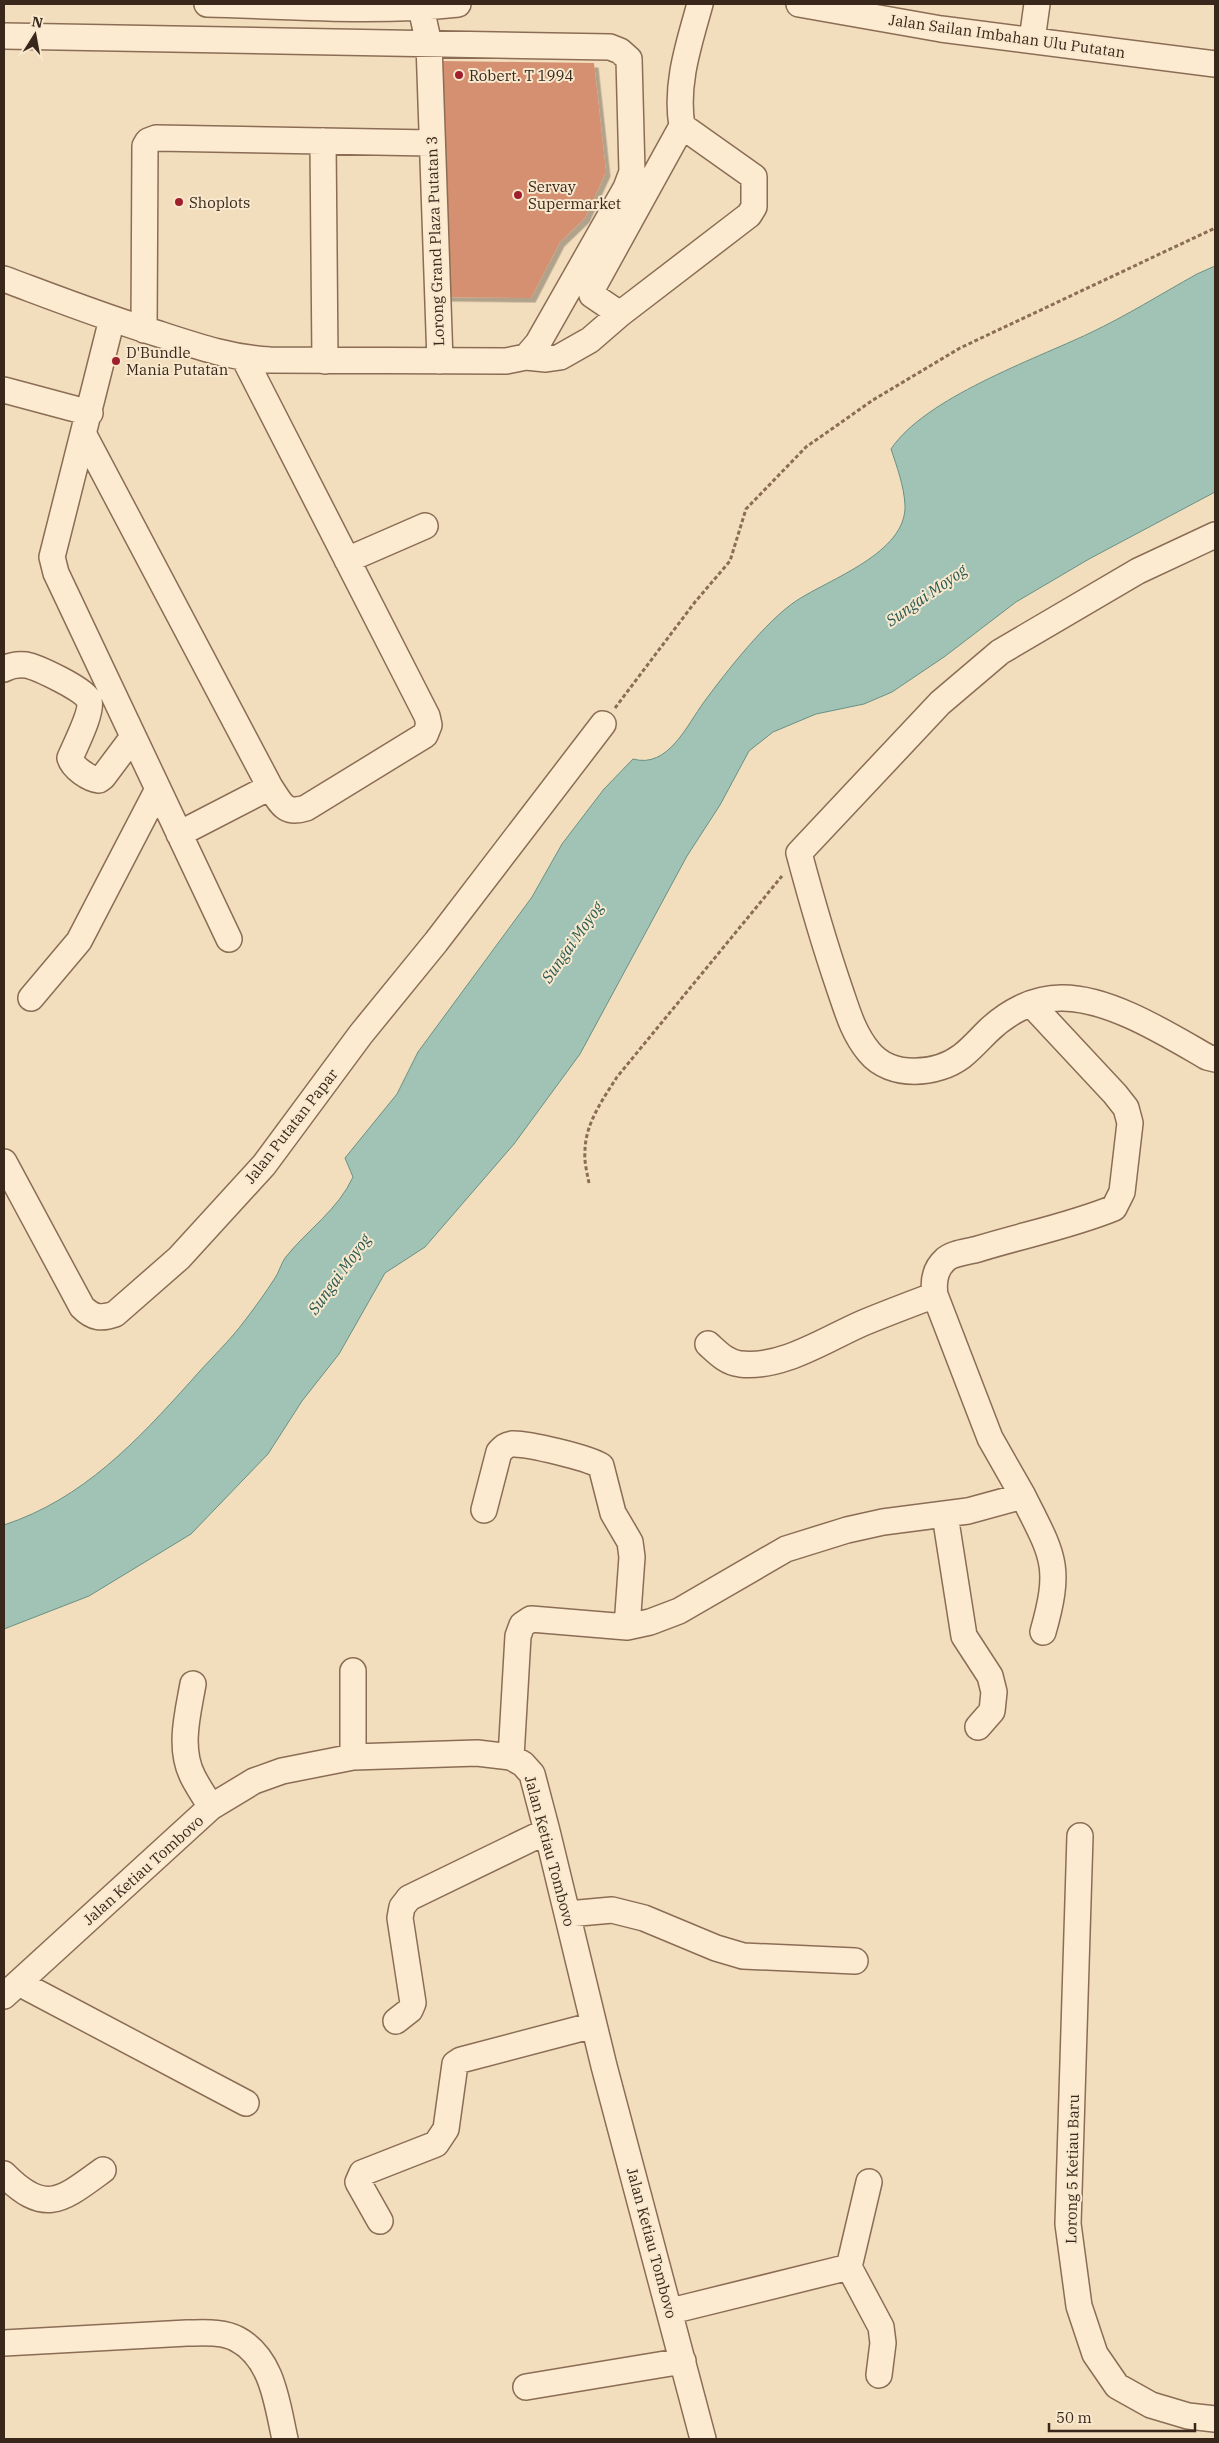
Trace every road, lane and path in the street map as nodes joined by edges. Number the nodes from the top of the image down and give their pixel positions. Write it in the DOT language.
graph roads {
  1 [pos="207,4"];
  2 [pos="458,4"];
  3 [pos="700,4"];
  4 [pos="800,4"];
  5 [pos="1037,4"];
  6 [pos="421,8"];
  7 [pos="4,36"];
  8 [pos="1032,40"];
  9 [pos="429,44"];
  10 [pos="1215,64"];
  11 [pos="682,126"];
  12 [pos="323,141"];
  13 [pos="431,143"];
  14 [pos="1215,228"];
  15 [pos="610,237"];
  16 [pos="4,279"];
  17 [pos="620,314"];
  18 [pos="112,319"];
  19 [pos="144,330"];
  20 [pos="526,357"];
  21 [pos="244,358"];
  22 [pos="325,360"];
  23 [pos="440,361"];
  24 [pos="4,390"];
  25 [pos="87,424"];
  26 [pos="425,526"];
  27 [pos="1215,535"];
  28 [pos="347,560"];
  29 [pos="4,668"];
  30 [pos="603,724"];
  31 [pos="133,737"];
  32 [pos="270,787"];
  33 [pos="158,789"];
  34 [pos="179,834"];
  35 [pos="799,853"];
  36 [pos="228,939"];
  37 [pos="30,998"];
  38 [pos="1031,1004"];
  39 [pos="1215,1059"];
  40 [pos="4,1162"];
  41 [pos="589,1182"];
  42 [pos="935,1295"];
  43 [pos="708,1344"];
  44 [pos="1023,1496"];
  45 [pos="484,1510"];
  46 [pos="945,1515"];
  47 [pos="628,1627"];
  48 [pos="1043,1632"];
  49 [pos="353,1671"];
  50 [pos="193,1684"];
  51 [pos="978,1727"];
  52 [pos="353,1757"];
  53 [pos="511,1757"];
  54 [pos="211,1807"];
  55 [pos="547,1831"];
  56 [pos="1080,1836"];
  57 [pos="568,1914"];
  58 [pos="856,1961"];
  59 [pos="12,1990"];
  60 [pos="396,2021"];
  61 [pos="594,2025"];
  62 [pos="246,2103"];
  63 [pos="103,2170"];
  64 [pos="4,2174"];
  65 [pos="869,2182"];
  66 [pos="380,2221"];
  67 [pos="849,2267"];
  68 [pos="671,2311"];
  69 [pos="4,2343"];
  70 [pos="683,2361"];
  71 [pos="879,2375"];
  72 [pos="526,2387"];
  73 [pos="1215,2420"];
  74 [pos="285,2439"];
  75 [pos="703,2439"];
  1 -- 6 [label="street"];
  2 -- 6 [label="street"];
  3 -- 11 [label="street"];
  4 -- 8 [label="street, Jalan Sailan Imbahan Ulu Putatan"];
  5 -- 8 [label="street"];
  6 -- 9 [label="street, Lorong Grand Plaza Putatan 3"];
  7 -- 9 [label="street"];
  8 -- 10 [label="street, Jalan Sailan Imbahan Ulu Putatan"];
  9 -- 13 [label="street, Lorong Grand Plaza Putatan 3"];
  9 -- 15 [label="street"];
  11 -- 15 [label="street"];
  11 -- 17 [label="street, Lorong Grand Plaza Putatan 3"];
  12 -- 13 [label="street"];
  12 -- 19 [label="street"];
  12 -- 22 [label="street"];
  13 -- 23 [label="street, Lorong Grand Plaza Putatan 3"];
  14 -- 30 [label="path"];
  15 -- 17 [label="street"];
  15 -- 20 [label="street"];
  16 -- 18 [label="street"];
  17 -- 20 [label="street, Lorong Grand Plaza Putatan 3"];
  18 -- 19 [label="street"];
  18 -- 25 [label="street"];
  19 -- 21 [label="street"];
  20 -- 23 [label="street, Lorong Grand Plaza Putatan 3"];
  21 -- 22 [label="street"];
  21 -- 28 [label="street"];
  22 -- 23 [label="street"];
  24 -- 25 [label="street"];
  25 -- 31 [label="street"];
  25 -- 32 [label="street"];
  26 -- 28 [label="street"];
  27 -- 35 [label="street"];
  28 -- 32 [label="street"];
  29 -- 31 [label="street"];
  30 -- 40 [label="street, Jalan Putatan Papar"];
  31 -- 33 [label="street"];
  32 -- 34 [label="street"];
  33 -- 34 [label="street"];
  33 -- 37 [label="street"];
  34 -- 36 [label="street"];
  35 -- 38 [label="street"];
  35 -- 41 [label="path"];
  38 -- 39 [label="street"];
  38 -- 42 [label="street"];
  42 -- 43 [label="street"];
  42 -- 44 [label="street"];
  44 -- 46 [label="street"];
  44 -- 48 [label="street"];
  45 -- 47 [label="street"];
  46 -- 47 [label="street"];
  46 -- 51 [label="street"];
  47 -- 53 [label="street"];
  49 -- 52 [label="street"];
  50 -- 54 [label="street"];
  52 -- 53 [label="street, Jalan Ketiau Tombovo"];
  52 -- 54 [label="street, Jalan Ketiau Tombovo"];
  53 -- 55 [label="street, Jalan Ketiau Tombovo"];
  54 -- 59 [label="street, Jalan Ketiau Tombovo"];
  55 -- 57 [label="street, Jalan Ketiau Tombovo"];
  55 -- 60 [label="street"];
  56 -- 73 [label="street, Lorong 5 Ketiau Baru"];
  57 -- 58 [label="street"];
  57 -- 61 [label="street, Jalan Ketiau Tombovo"];
  59 -- 62 [label="street"];
  61 -- 66 [label="street"];
  61 -- 68 [label="street, Jalan Ketiau Tombovo"];
  63 -- 64 [label="street"];
  65 -- 67 [label="street"];
  67 -- 68 [label="street"];
  67 -- 71 [label="street"];
  68 -- 70 [label="street, Jalan Ketiau Tombovo"];
  69 -- 74 [label="street"];
  70 -- 72 [label="street"];
  70 -- 75 [label="street, Jalan Ketiau Tombovo"];
}
